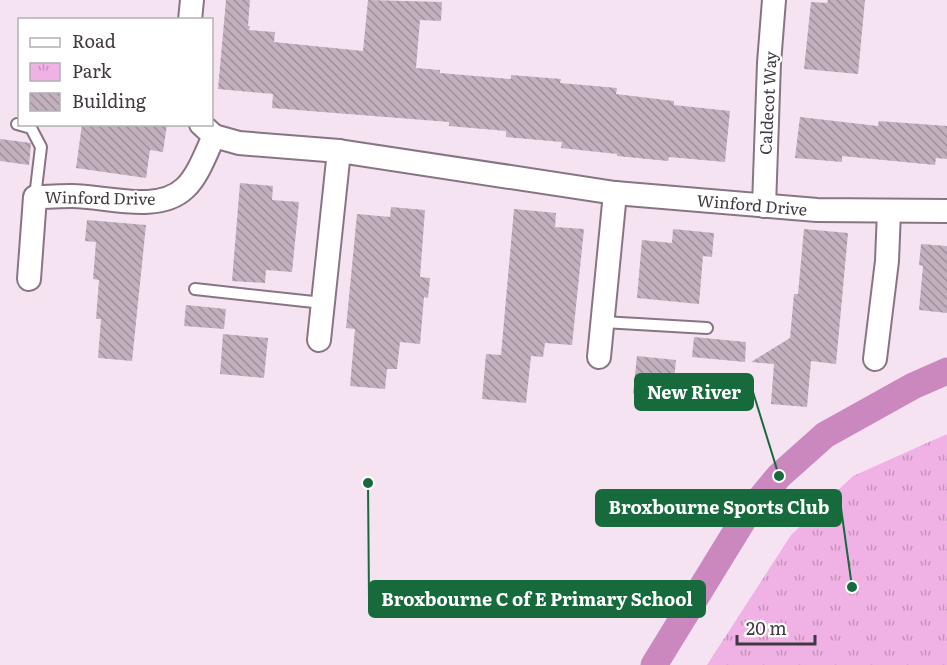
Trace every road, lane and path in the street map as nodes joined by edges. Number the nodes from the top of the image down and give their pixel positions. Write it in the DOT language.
graph roads {
  1 [pos="192,0"];
  2 [pos="774,0"];
  3 [pos="190,18"];
  4 [pos="24,126"];
  5 [pos="208,130"];
  6 [pos="339,151"];
  7 [pos="615,193"];
  8 [pos="35,197"];
  9 [pos="764,206"];
  10 [pos="889,211"];
  11 [pos="947,211"];
  12 [pos="29,279"];
  13 [pos="195,289"];
  14 [pos="322,303"];
  15 [pos="603,322"];
  16 [pos="707,328"];
  17 [pos="319,340"];
  18 [pos="599,357"];
  19 [pos="875,359"];
  1 -- 3 [label="street"];
  2 -- 9 [label="street, Caldecot Way"];
  4 -- 8 [label="lane"];
  5 -- 6 [label="street, Winford Drive"];
  5 -- 8 [label="street, Winford Drive"];
  6 -- 7 [label="street, Winford Drive"];
  6 -- 14 [label="street"];
  7 -- 9 [label="street, Winford Drive"];
  7 -- 15 [label="street"];
  8 -- 12 [label="street, Winford Drive"];
  9 -- 10 [label="street, Winford Drive"];
  10 -- 11 [label="street, Winford Drive"];
  10 -- 19 [label="street"];
  13 -- 14 [label="lane"];
  14 -- 17 [label="street"];
  15 -- 16 [label="lane"];
  15 -- 18 [label="street"];
}
